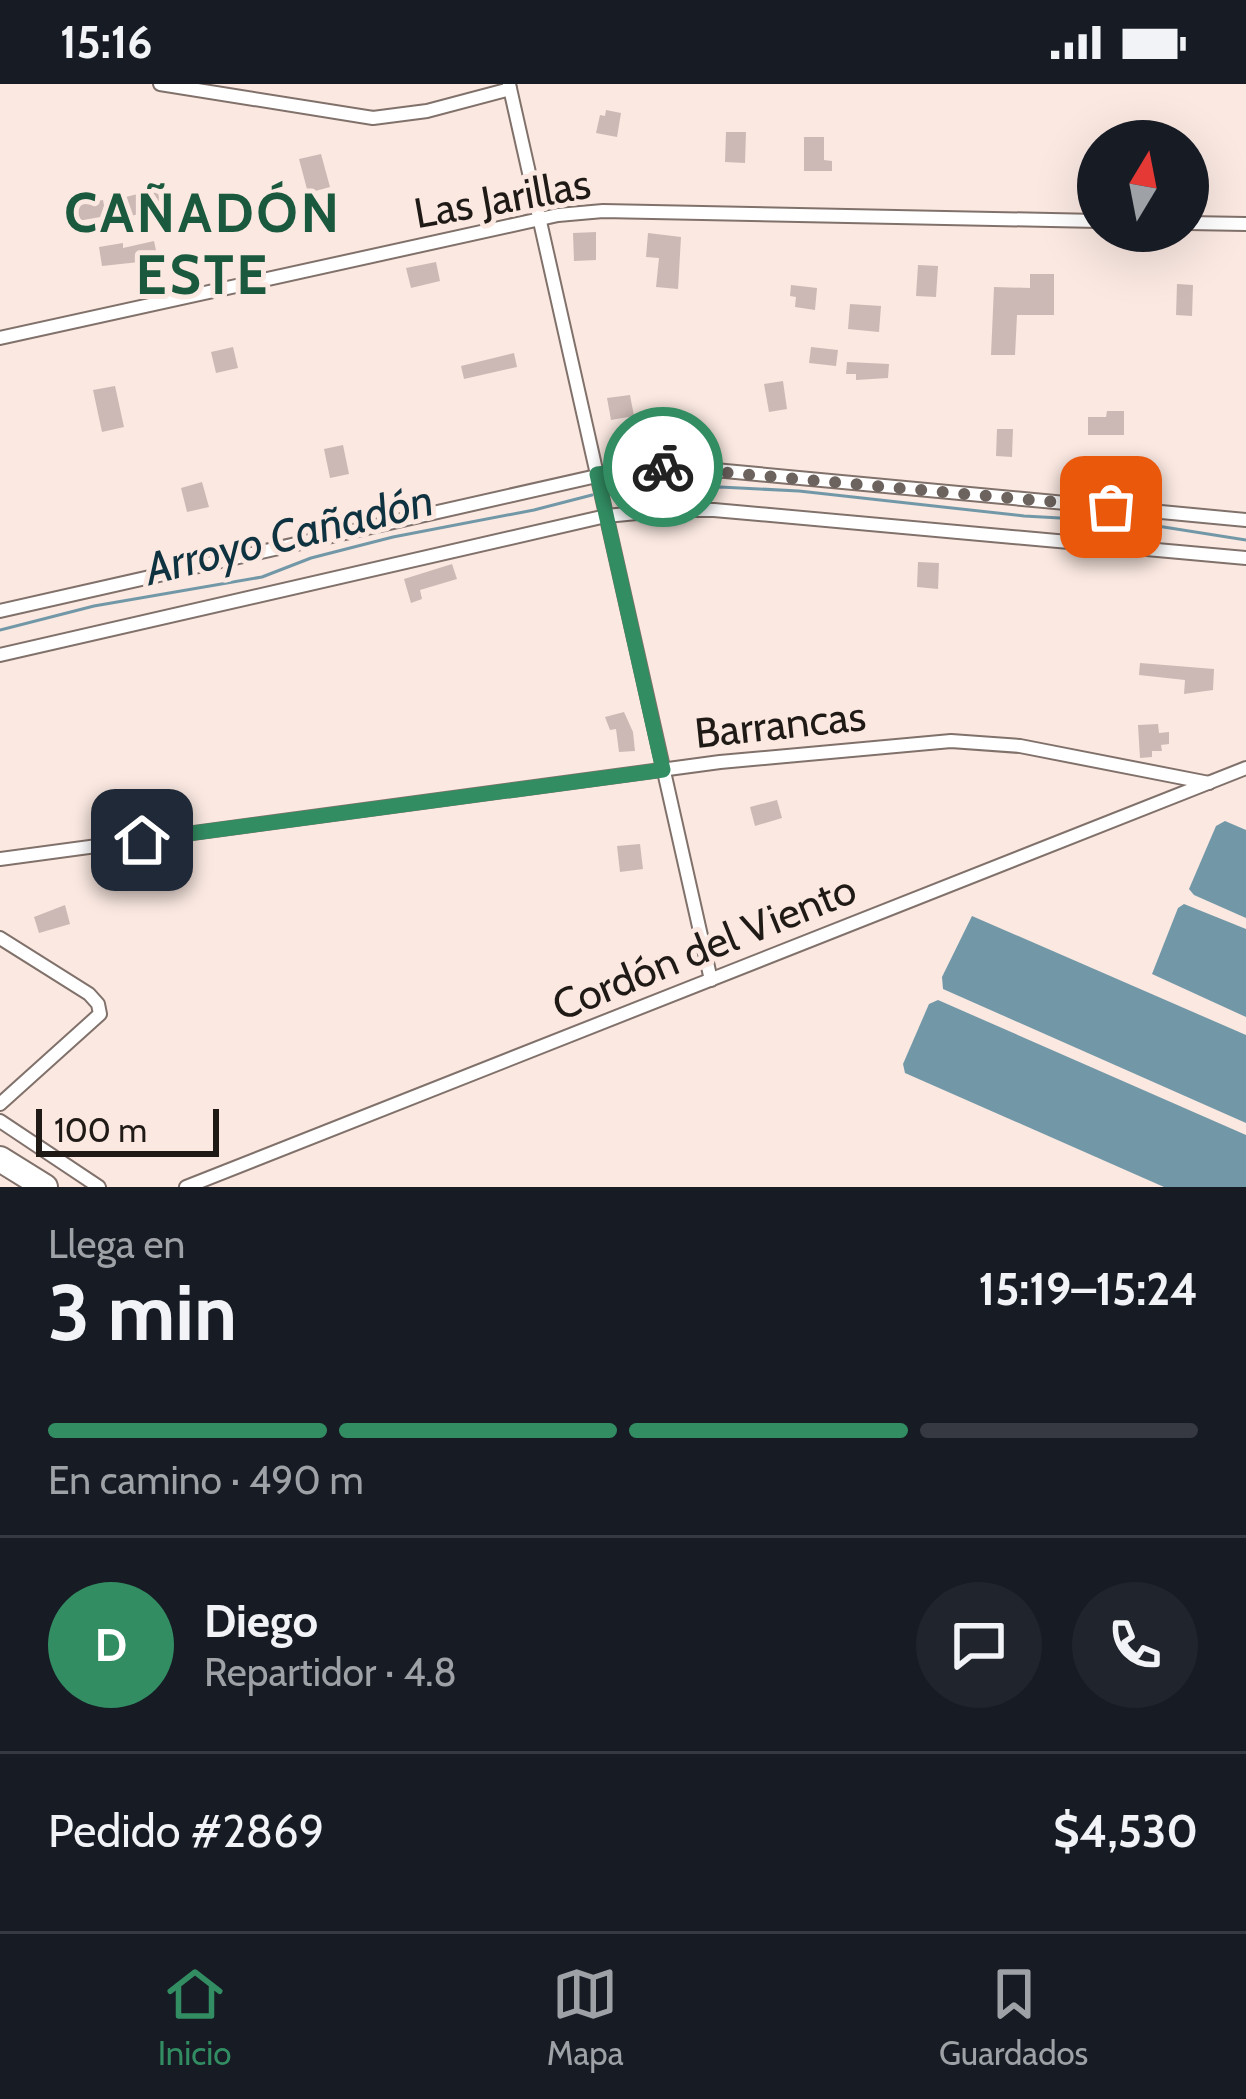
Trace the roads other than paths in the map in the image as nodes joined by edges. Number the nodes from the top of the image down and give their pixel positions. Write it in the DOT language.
graph roads {
  1 [pos="160,84"];
  2 [pos="509,87"];
  3 [pos="539,218"];
  4 [pos="1077,221"];
  5 [pos="1209,223"];
  6 [pos="1246,224"];
  7 [pos="0,338"];
  8 [pos="597,474"];
  9 [pos="606,516"];
  10 [pos="1246,520"];
  11 [pos="1246,558"];
  12 [pos="0,611"];
  13 [pos="0,655"];
  14 [pos="1246,768"];
  15 [pos="663,770"];
  16 [pos="1209,783"];
  17 [pos="0,859"];
  18 [pos="0,938"];
  19 [pos="711,980"];
  20 [pos="0,1104"];
  21 [pos="0,1121"];
  22 [pos="0,1159"];
  23 [pos="45,1187"];
  24 [pos="99,1187"];
  25 [pos="186,1187"];
  1 -- 2 [label="street"];
  2 -- 3 [label="street"];
  3 -- 4 [label="street, Las Jarillas"];
  3 -- 7 [label="street, Las Jarillas"];
  3 -- 8 [label="street"];
  5 -- 6 [label="street"];
  8 -- 9 [label="street"];
  8 -- 10 [label="street"];
  8 -- 12 [label="street"];
  9 -- 11 [label="street"];
  9 -- 13 [label="street"];
  9 -- 15 [label="street"];
  14 -- 16 [label="street, Cordón del Viento"];
  15 -- 16 [label="street, Barrancas"];
  15 -- 17 [label="street, Barrancas"];
  15 -- 19 [label="street"];
  16 -- 19 [label="street, Cordón del Viento"];
  18 -- 20 [label="street"];
  19 -- 25 [label="street, Cordón del Viento"];
  21 -- 24 [label="street"];
  22 -- 23 [label="highway"];
}
